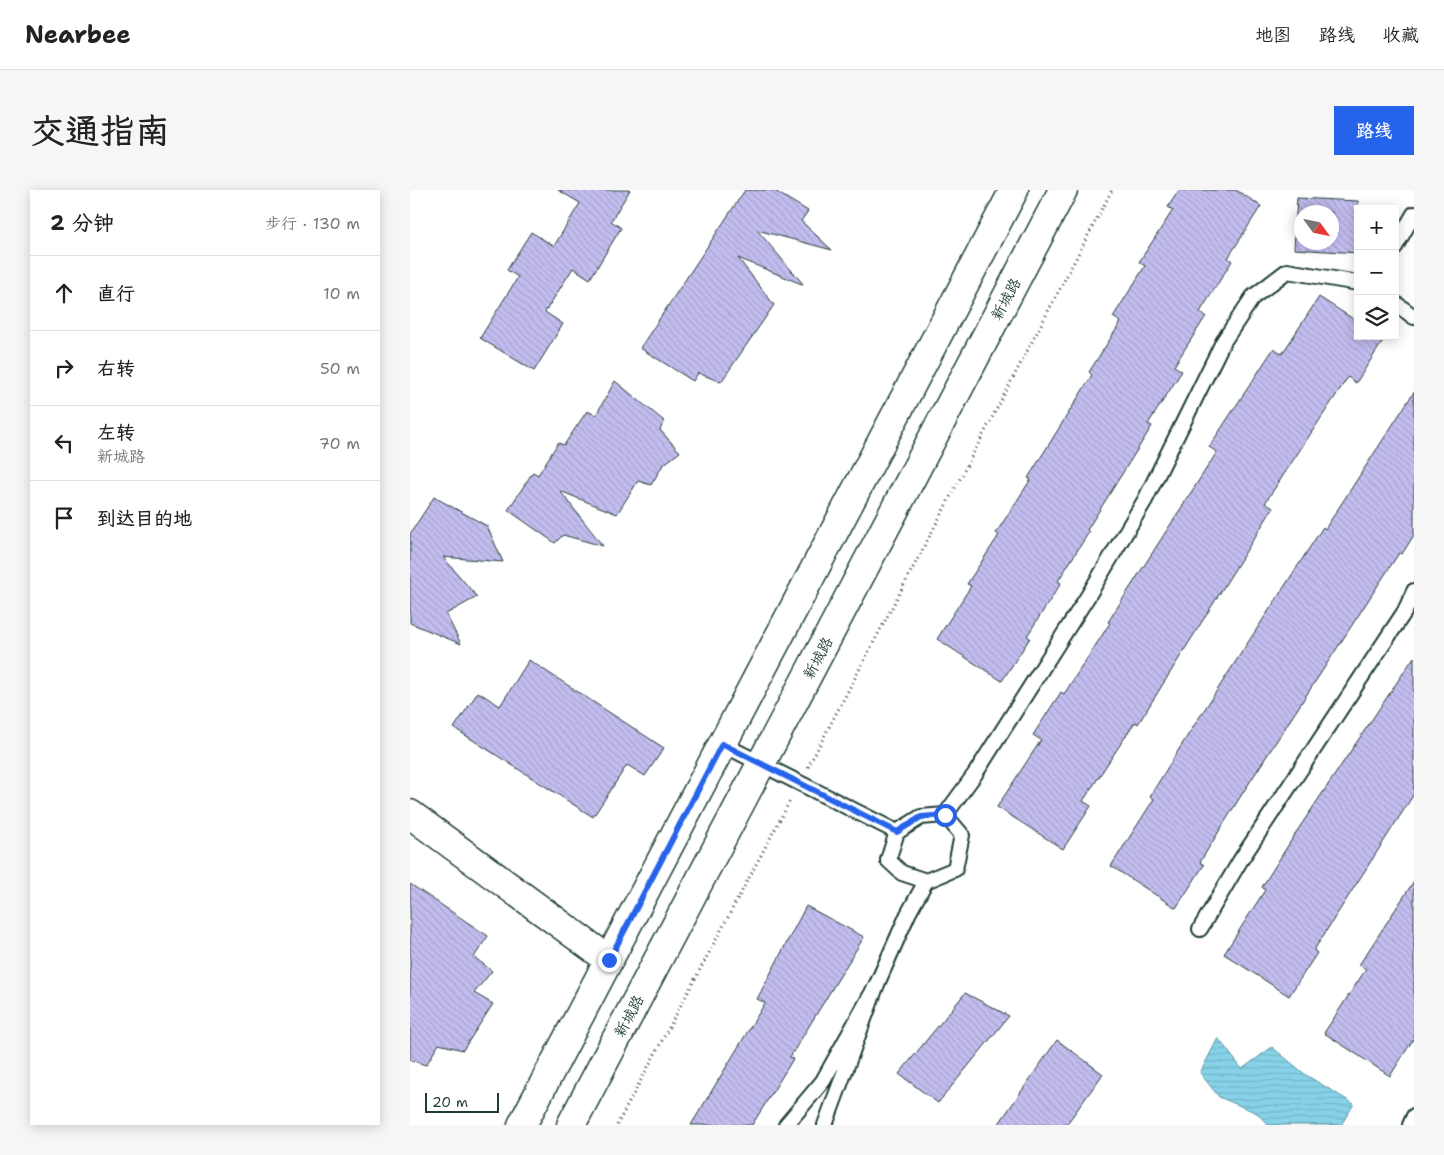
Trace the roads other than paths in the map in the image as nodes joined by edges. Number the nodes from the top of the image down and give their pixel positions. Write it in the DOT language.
graph roads {
  1 [pos="1014,190"];
  2 [pos="1063,190"];
  3 [pos="1414,214"];
  4 [pos="1399,240"];
  5 [pos="1354,282"];
  6 [pos="1399,306"];
  7 [pos="1414,316"];
  8 [pos="1414,591"];
  9 [pos="722,744"];
  10 [pos="762,764"];
  11 [pos="410,814"];
  12 [pos="945,815"];
  13 [pos="897,832"];
  14 [pos="926,881"];
  15 [pos="1200,929"];
  16 [pos="609,960"];
  17 [pos="877,984"];
  18 [pos="1414,1116"];
  19 [pos="522,1125"];
  20 [pos="571,1125"];
  21 [pos="786,1125"];
  22 [pos="825,1125"];
  23 [pos="1410,1125"];
  1 -- 9 [label="main road"];
  2 -- 10 [label="main road, 新城路"];
  3 -- 4 [label="lane"];
  5 -- 12 [label="lane"];
  6 -- 7 [label="lane"];
  8 -- 15 [label="lane"];
  9 -- 10 [label="lane"];
  9 -- 16 [label="main road"];
  10 -- 13 [label="lane"];
  10 -- 20 [label="main road, 新城路"];
  11 -- 16 [label="main road"];
  12 -- 13 [label="lane"];
  12 -- 14 [label="lane"];
  13 -- 14 [label="lane"];
  14 -- 17 [label="lane"];
  16 -- 19 [label="main road"];
  17 -- 21 [label="lane"];
  17 -- 22 [label="lane"];
  18 -- 23 [label="lane"];
}
